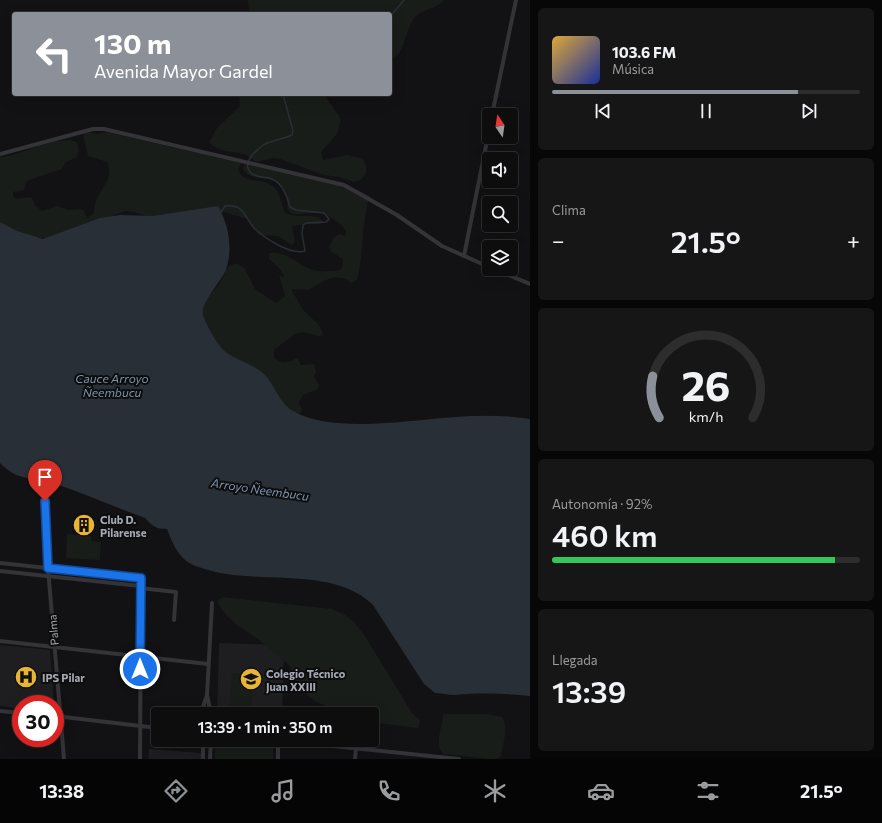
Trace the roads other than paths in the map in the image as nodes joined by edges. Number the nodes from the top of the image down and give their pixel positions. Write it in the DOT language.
graph roads {
  1 [pos="516,0"];
  2 [pos="493,108"];
  3 [pos="486,144"];
  4 [pos="0,154"];
  5 [pos="464,256"];
  6 [pos="482,264"];
  7 [pos="511,276"];
  8 [pos="530,284"];
  9 [pos="45,501"];
  10 [pos="0,562"];
  11 [pos="48,568"];
  12 [pos="0,571"];
  13 [pos="49,576"];
  14 [pos="140,587"];
  15 [pos="212,603"];
  16 [pos="174,620"];
  17 [pos="0,641"];
  18 [pos="55,647"];
  19 [pos="140,655"];
  20 [pos="208,664"];
  21 [pos="58,695"];
  22 [pos="207,695"];
  23 [pos="203,707"];
  24 [pos="209,707"];
  25 [pos="0,711"];
  26 [pos="12,712"];
  27 [pos="64,716"];
  28 [pos="141,726"];
  29 [pos="151,727"];
  30 [pos="63,747"];
  31 [pos="203,747"];
  32 [pos="211,747"];
  33 [pos="277,747"];
  34 [pos="346,747"];
  35 [pos="356,748"];
  36 [pos="432,758"];
  37 [pos="64,759"];
  38 [pos="140,759"];
  39 [pos="203,759"];
  40 [pos="210,759"];
  41 [pos="278,759"];
  42 [pos="355,759"];
  43 [pos="459,759"];
  1 -- 2 [label="street"];
  3 -- 5 [label="street"];
  4 -- 5 [label="street"];
  5 -- 6 [label="street"];
  7 -- 8 [label="street"];
  9 -- 11 [label="street, Palma"];
  10 -- 11 [label="street"];
  11 -- 13 [label="street, Palma"];
  11 -- 14 [label="street"];
  12 -- 13 [label="street"];
  13 -- 14 [label="street"];
  13 -- 18 [label="street, Palma"];
  14 -- 16 [label="street"];
  14 -- 19 [label="street"];
  15 -- 20 [label="street"];
  17 -- 18 [label="street"];
  18 -- 19 [label="street"];
  18 -- 21 [label="street, Palma"];
  19 -- 20 [label="street"];
  19 -- 28 [label="street"];
  20 -- 22 [label="street"];
  22 -- 23 [label="street"];
  22 -- 24 [label="street"];
  25 -- 26 [label="street"];
  27 -- 28 [label="street"];
  28 -- 29 [label="street"];
  28 -- 38 [label="street"];
  30 -- 37 [label="street, Palma"];
  31 -- 39 [label="street"];
  32 -- 40 [label="street"];
  33 -- 41 [label="street"];
  34 -- 35 [label="street"];
  35 -- 36 [label="street"];
  35 -- 42 [label="street"];
  36 -- 43 [label="street"];
}
